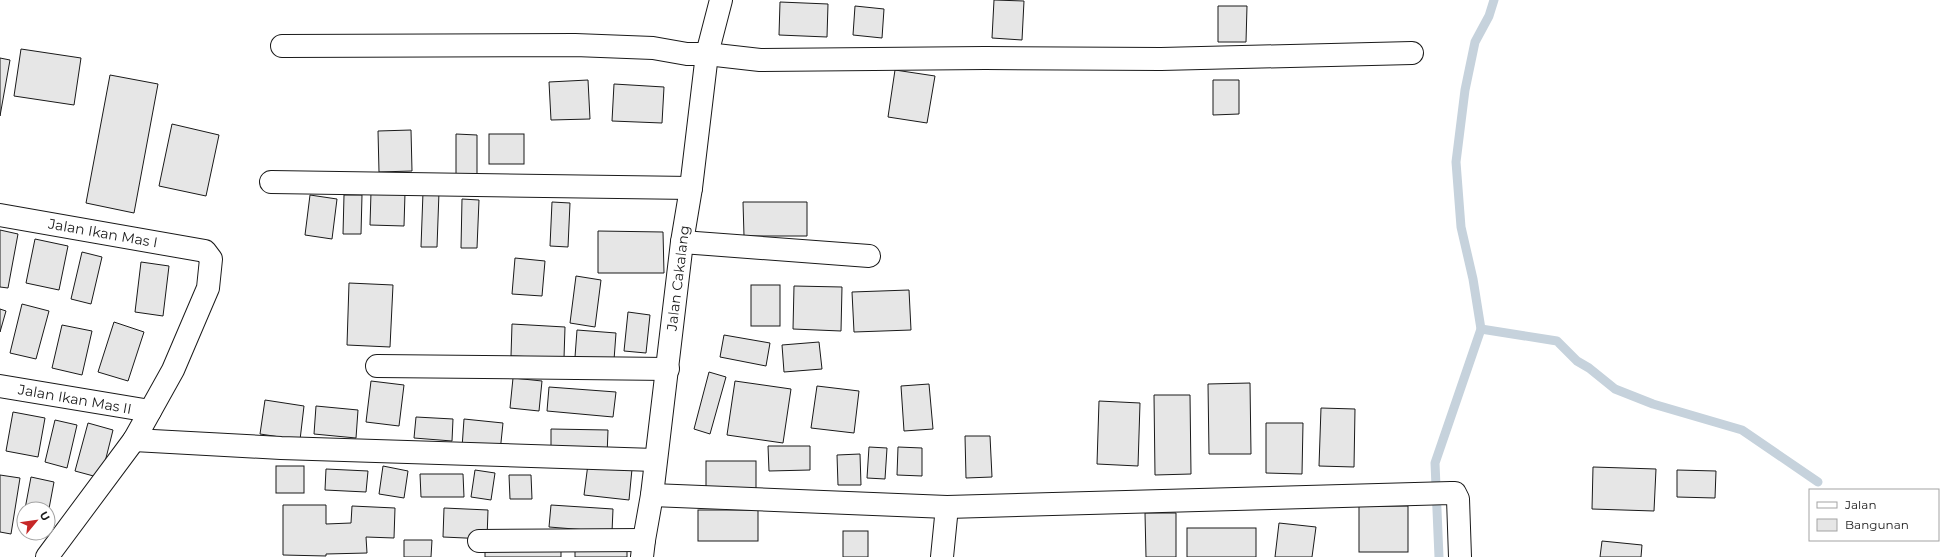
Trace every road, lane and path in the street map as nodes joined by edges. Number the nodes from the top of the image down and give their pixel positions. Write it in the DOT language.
graph roads {
  1 [pos="721,0"];
  2 [pos="282,46"];
  3 [pos="1412,53"];
  4 [pos="707,54"];
  5 [pos="271,182"];
  6 [pos="691,188"];
  7 [pos="0,215"];
  8 [pos="682,242"];
  9 [pos="869,256"];
  10 [pos="377,366"];
  11 [pos="668,369"];
  12 [pos="0,386"];
  13 [pos="150,411"];
  14 [pos="134,440"];
  15 [pos="655,460"];
  16 [pos="652,495"];
  17 [pos="947,507"];
  18 [pos="479,541"];
  19 [pos="643,548"];
  20 [pos="47,557"];
  21 [pos="942,557"];
  22 [pos="1460,557"];
  1 -- 4 [label="street, Jalan Cakalang"];
  2 -- 4 [label="street"];
  3 -- 4 [label="street"];
  4 -- 6 [label="street, Jalan Cakalang"];
  5 -- 6 [label="street"];
  6 -- 8 [label="street, Jalan Cakalang"];
  7 -- 13 [label="street, Jalan Ikan Mas I"];
  8 -- 9 [label="street"];
  8 -- 11 [label="street, Jalan Cakalang"];
  10 -- 11 [label="street"];
  11 -- 15 [label="street, Jalan Cakalang"];
  12 -- 13 [label="street, Jalan Ikan Mas II"];
  13 -- 14 [label="street"];
  14 -- 15 [label="street"];
  14 -- 20 [label="street"];
  15 -- 16 [label="street, Jalan Cakalang"];
  16 -- 17 [label="street"];
  16 -- 19 [label="street, Jalan Cakalang"];
  17 -- 21 [label="street"];
  17 -- 22 [label="street"];
  18 -- 19 [label="street"];
}
